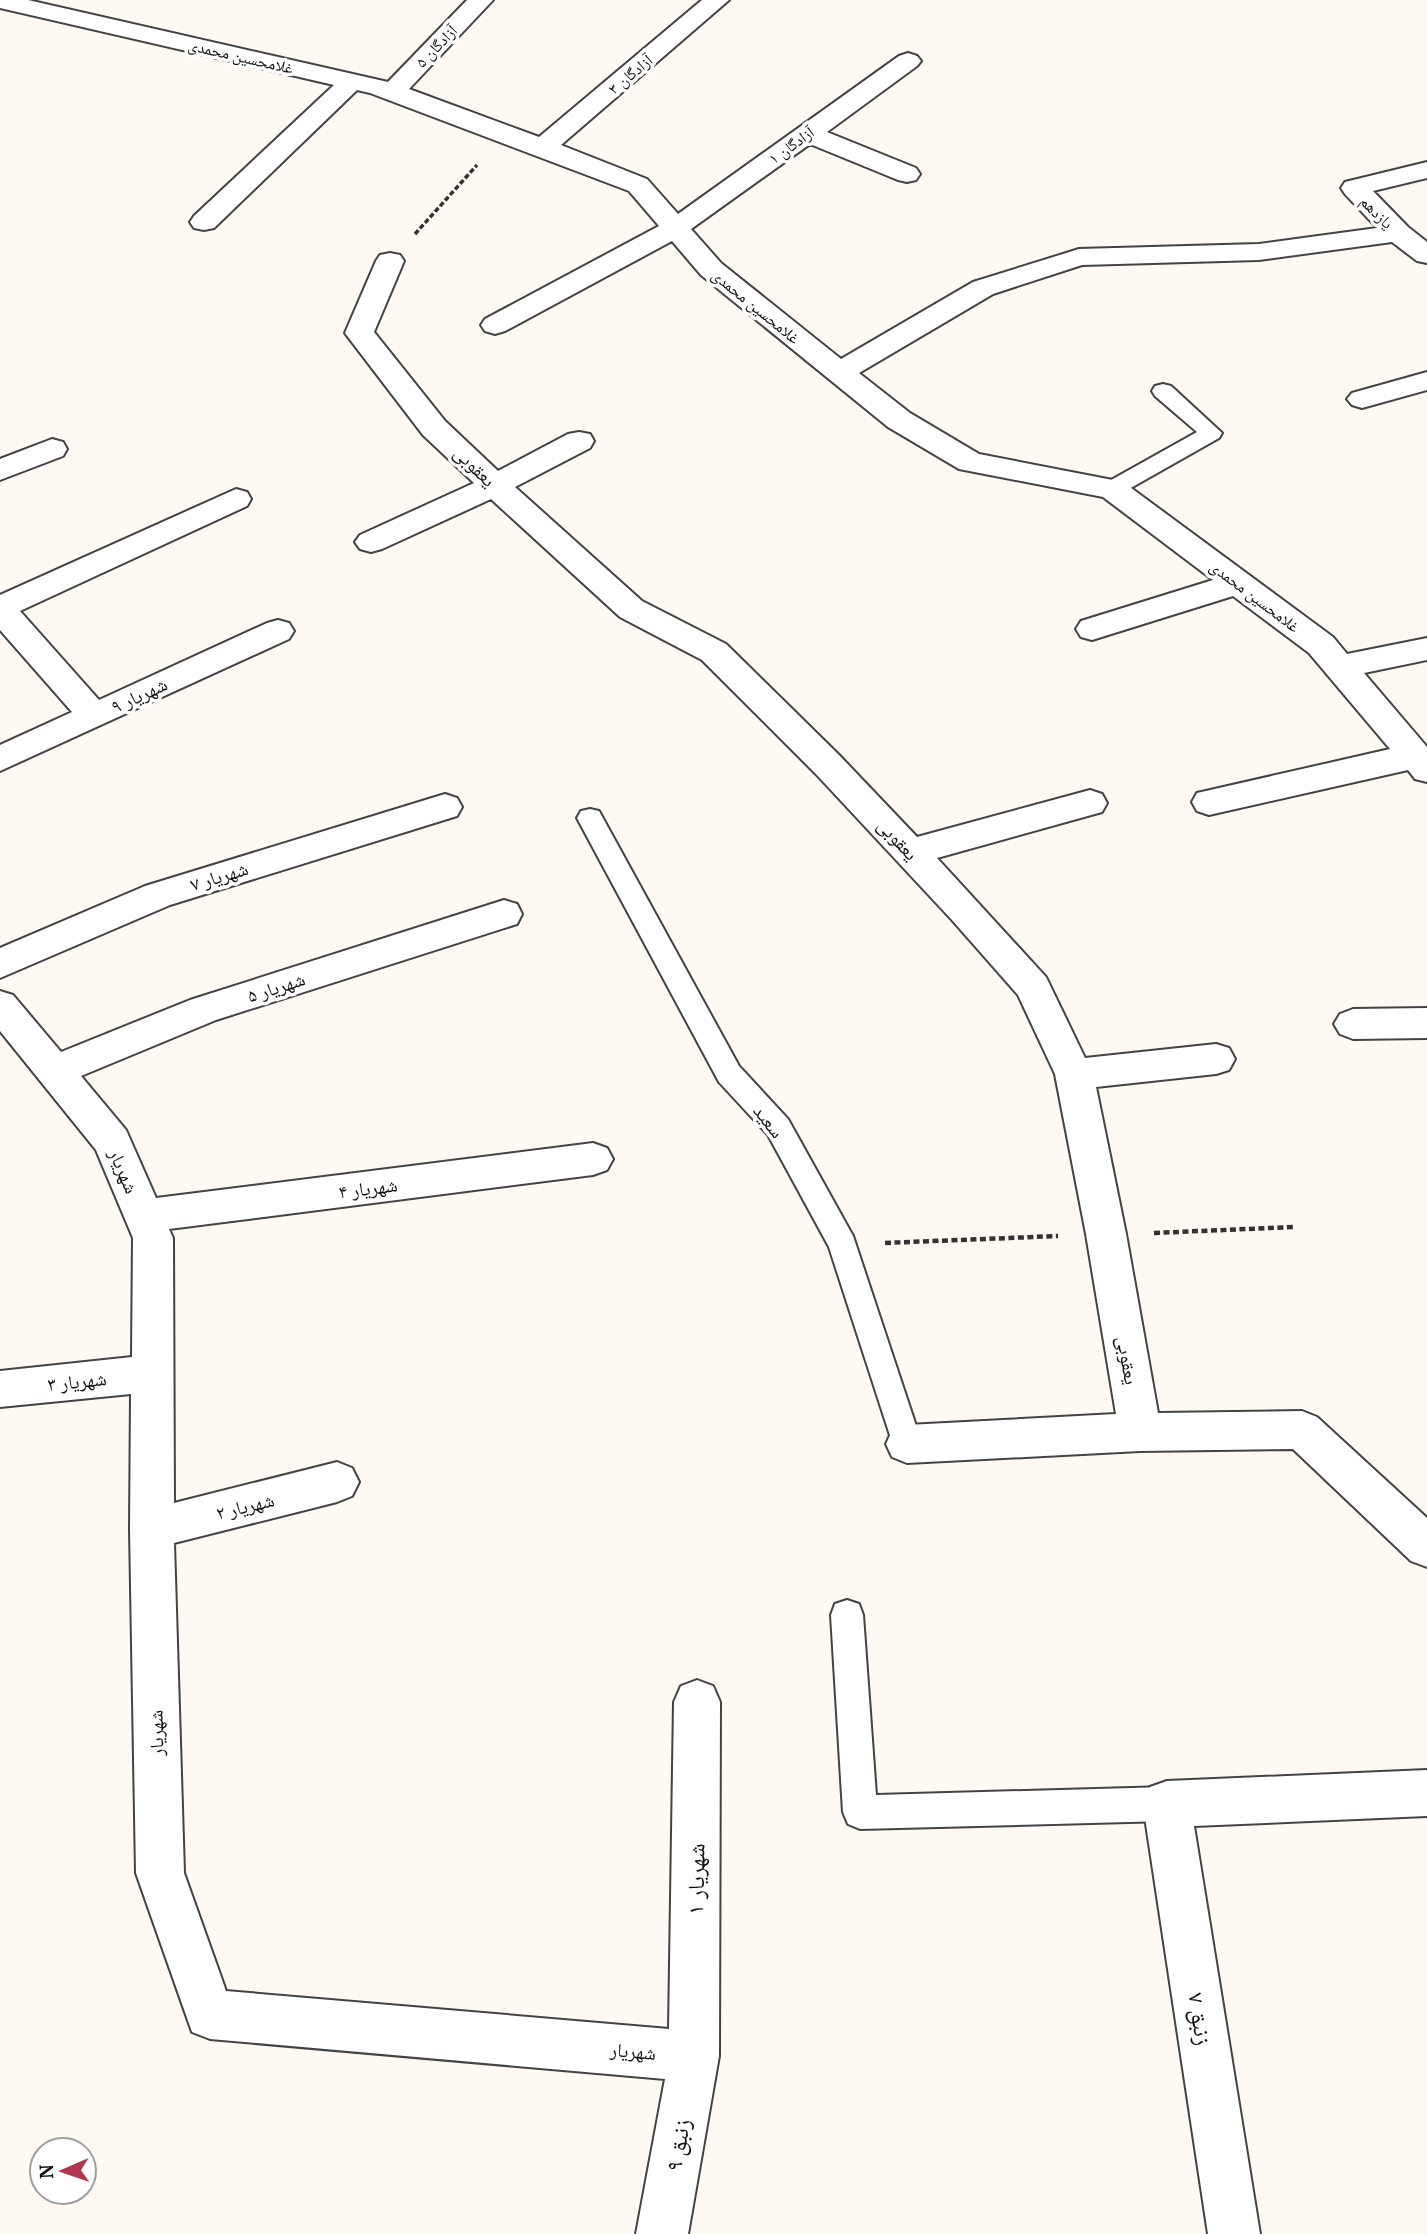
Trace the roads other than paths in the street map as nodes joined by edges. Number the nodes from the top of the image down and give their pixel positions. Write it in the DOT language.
graph roads {
  1 [pos="481,0"];
  2 [pos="717,0"];
  3 [pos="0,1"];
  4 [pos="908,61"];
  5 [pos="352,81"];
  6 [pos="392,92"];
  7 [pos="807,133"];
  8 [pos="543,147"];
  9 [pos="1427,170"];
  10 [pos="907,174"];
  11 [pos="204,222"];
  12 [pos="674,229"];
  13 [pos="1398,233"];
  14 [pos="1427,255"];
  15 [pos="390,261"];
  16 [pos="495,325"];
  17 [pos="839,372"];
  18 [pos="1427,381"];
  19 [pos="1163,391"];
  20 [pos="1362,399"];
  21 [pos="579,440"];
  22 [pos="52,449"];
  23 [pos="0,470"];
  24 [pos="495,485"];
  25 [pos="1112,489"];
  26 [pos="236,499"];
  27 [pos="371,542"];
  28 [pos="1238,583"];
  29 [pos="0,609"];
  30 [pos="1092,629"];
  31 [pos="278,631"];
  32 [pos="1427,649"];
  33 [pos="1339,667"];
  34 [pos="94,716"];
  35 [pos="0,759"];
  36 [pos="1421,763"];
  37 [pos="1209,802"];
  38 [pos="1090,803"];
  39 [pos="445,807"];
  40 [pos="590,818"];
  41 [pos="910,852"];
  42 [pos="504,914"];
  43 [pos="0,964"];
  44 [pos="0,1005"];
  45 [pos="1427,1023"];
  46 [pos="1353,1024"];
  47 [pos="1216,1059"];
  48 [pos="53,1072"];
  49 [pos="1074,1074"];
  50 [pos="593,1159"];
  51 [pos="143,1216"];
  52 [pos="153,1373"];
  53 [pos="0,1389"];
  54 [pos="1140,1432"];
  55 [pos="907,1444"];
  56 [pos="337,1482"];
  57 [pos="152,1529"];
  58 [pos="1427,1547"];
  59 [pos="847,1615"];
  60 [pos="697,1702"];
  61 [pos="1427,1793"];
  62 [pos="1167,1804"];
  63 [pos="694,2056"];
  64 [pos="662,2234"];
  65 [pos="1234,2234"];
  1 -- 6 [label="street, آزادگان ۵"];
  2 -- 8 [label="street, آزادگان ۳"];
  3 -- 5 [label="street, غلامحسین محمدی"];
  4 -- 7 [label="street, آزادگان ۱"];
  5 -- 6 [label="street, غلامحسین محمدی"];
  5 -- 11 [label="street"];
  6 -- 8 [label="street, غلامحسین محمدی"];
  7 -- 10 [label="street"];
  7 -- 12 [label="street, آزادگان ۱"];
  8 -- 12 [label="street, غلامحسین محمدی"];
  9 -- 13 [label="street, یازدهم"];
  12 -- 16 [label="street, آزادگان ۱"];
  12 -- 17 [label="street, غلامحسین محمدی"];
  13 -- 14 [label="street, یازدهم"];
  13 -- 17 [label="street"];
  15 -- 24 [label="street, یعقوبی"];
  17 -- 25 [label="street, غلامحسین محمدی"];
  18 -- 20 [label="street"];
  19 -- 25 [label="lane"];
  21 -- 24 [label="street"];
  22 -- 23 [label="street"];
  24 -- 27 [label="street"];
  24 -- 41 [label="street, یعقوبی"];
  25 -- 28 [label="street, غلامحسین محمدی"];
  26 -- 29 [label="street"];
  28 -- 30 [label="street"];
  28 -- 33 [label="street, غلامحسین محمدی"];
  29 -- 34 [label="street"];
  31 -- 34 [label="street, شهریار ۹"];
  32 -- 33 [label="street"];
  33 -- 36 [label="street, غلامحسین محمدی"];
  34 -- 35 [label="street, شهریار ۹"];
  36 -- 37 [label="street"];
  38 -- 41 [label="street"];
  39 -- 43 [label="street, شهریار ۷"];
  40 -- 55 [label="lane, سعید"];
  41 -- 49 [label="street, یعقوبی"];
  42 -- 48 [label="street, شهریار ۵"];
  44 -- 48 [label="street, شهریار"];
  45 -- 46 [label="street"];
  47 -- 49 [label="street"];
  48 -- 51 [label="street, شهریار"];
  49 -- 54 [label="street, یعقوبی"];
  50 -- 51 [label="street, شهریار ۴"];
  51 -- 52 [label="street, شهریار"];
  52 -- 53 [label="street, شهریار ۳"];
  52 -- 57 [label="street, شهریار"];
  54 -- 55 [label="street"];
  54 -- 58 [label="street"];
  56 -- 57 [label="street, شهریار ۲"];
  57 -- 63 [label="street, شهریار"];
  59 -- 62 [label="lane"];
  60 -- 63 [label="street, شهریار ۱"];
  61 -- 62 [label="street"];
  62 -- 65 [label="street, زنبق ۷"];
  63 -- 64 [label="street, زنبق ۹"];
}
